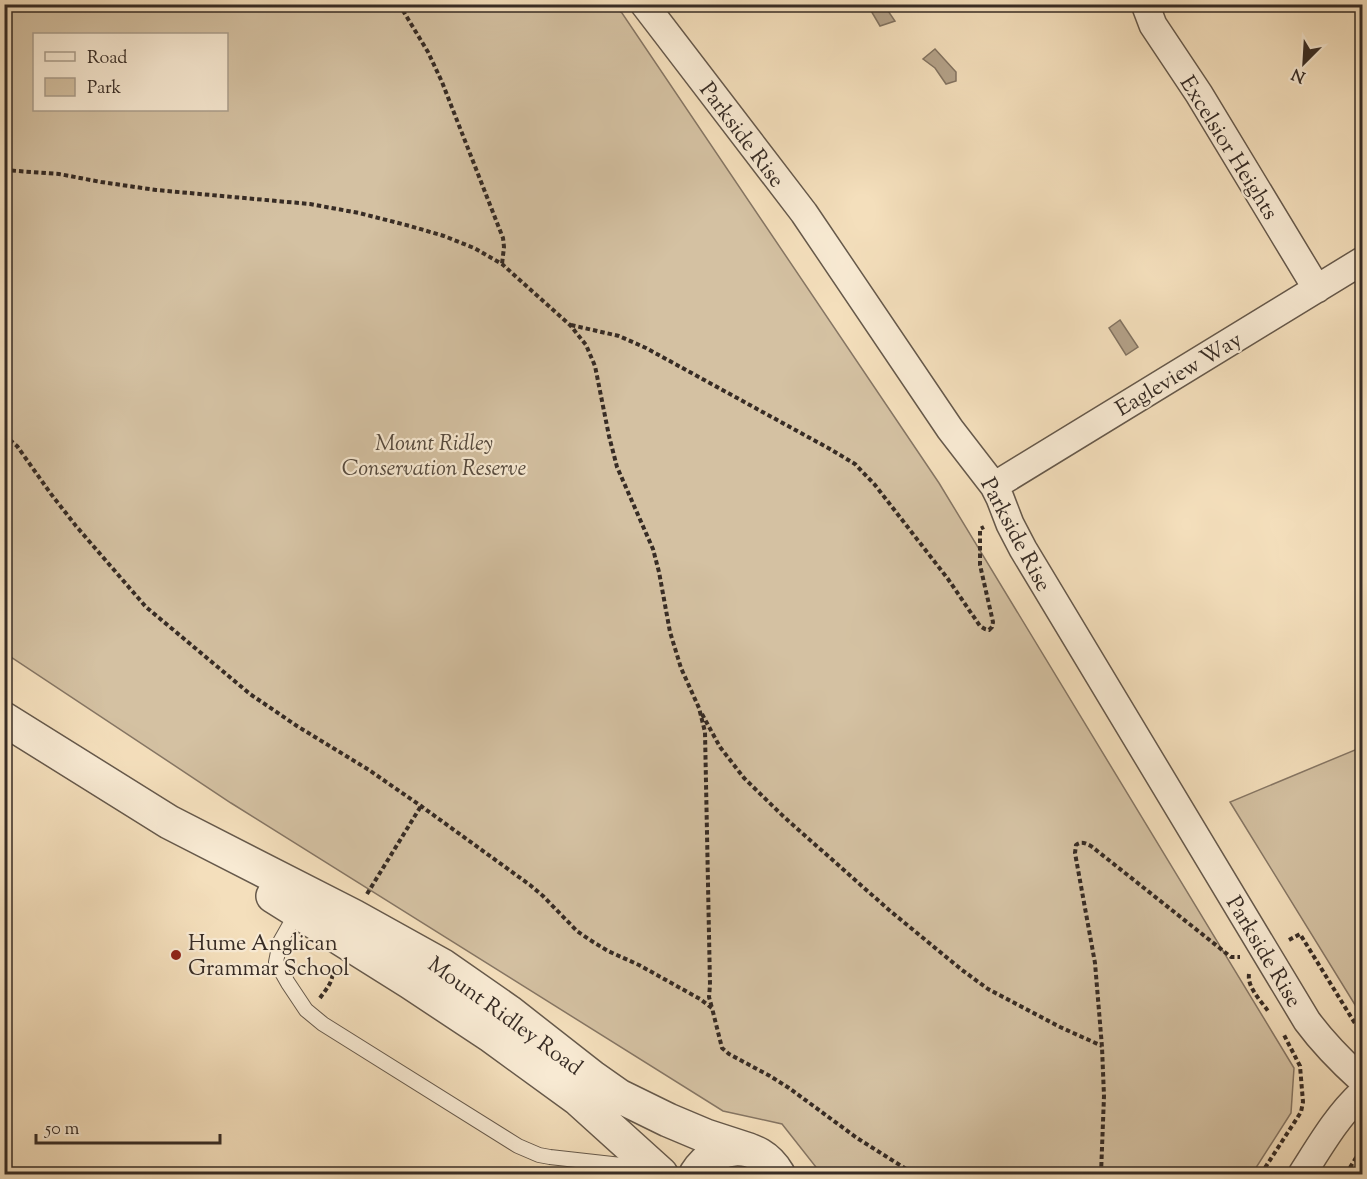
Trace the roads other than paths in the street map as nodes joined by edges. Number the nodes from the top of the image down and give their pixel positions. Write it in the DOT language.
graph roads {
  1 [pos="644,4"];
  2 [pos="1145,4"];
  3 [pos="1362,261"];
  4 [pos="1317,289"];
  5 [pos="994,486"];
  6 [pos="4,719"];
  7 [pos="169,822"];
  8 [pos="297,912"];
  9 [pos="1362,1080"];
  10 [pos="1362,1093"];
  11 [pos="764,1161"];
  12 [pos="661,1174"];
  13 [pos="696,1174"];
  14 [pos="794,1174"];
  15 [pos="1302,1174"];
  1 -- 5 [label="street, Parkside Rise"];
  2 -- 4 [label="street, Excelsior Heights"];
  3 -- 4 [label="street, Eagleview Way"];
  4 -- 5 [label="street, Eagleview Way"];
  5 -- 9 [label="street, Parkside Rise"];
  6 -- 7 [label="street, Mount Ridley Road"];
  7 -- 8 [label="street, Mount Ridley Road"];
  7 -- 11 [label="street, Mount Ridley Road"];
  8 -- 12 [label="street, Mount Ridley Road"];
  8 -- 12 [label="lane"];
  10 -- 15 [label="street"];
  11 -- 13 [label="street"];
  11 -- 14 [label="street, Mount Ridley Road"];
}
